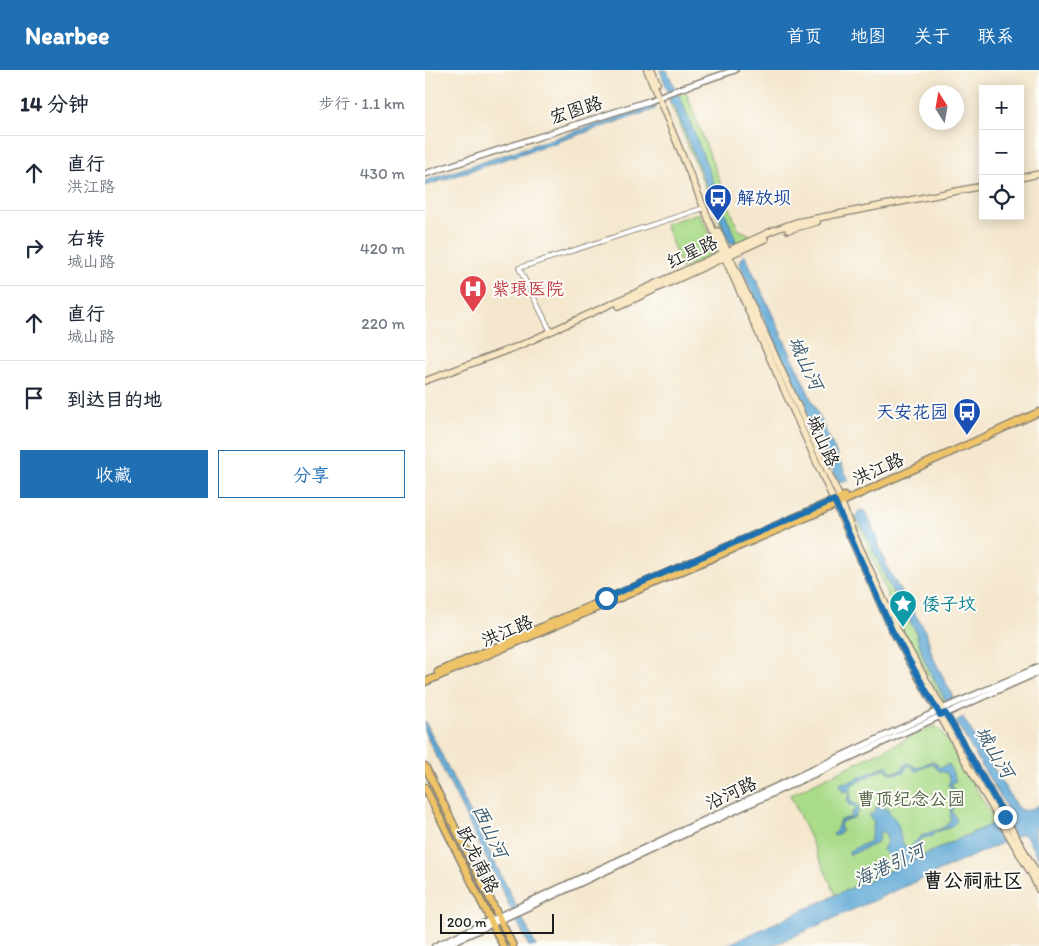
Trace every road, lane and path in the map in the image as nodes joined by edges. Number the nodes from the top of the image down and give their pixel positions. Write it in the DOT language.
graph roads {
  1 [pos="647,70"];
  2 [pos="652,70"];
  3 [pos="735,70"];
  4 [pos="663,95"];
  5 [pos="425,174"];
  6 [pos="1039,176"];
  7 [pos="1024,179"];
  8 [pos="979,188"];
  9 [pos="705,208"];
  10 [pos="726,255"];
  11 [pos="551,332"];
  12 [pos="425,383"];
  13 [pos="1039,410"];
  14 [pos="838,501"];
  15 [pos="1039,667"];
  16 [pos="1039,672"];
  17 [pos="425,677"];
  18 [pos="425,682"];
  19 [pos="941,712"];
  20 [pos="425,766"];
  21 [pos="425,787"];
  22 [pos="1015,839"];
  23 [pos="1039,877"];
  24 [pos="1039,890"];
  25 [pos="500,918"];
  26 [pos="492,922"];
  27 [pos="435,946"];
  28 [pos="444,946"];
  29 [pos="503,946"];
  30 [pos="513,946"];
  1 -- 4 [label="main road, 城山路"];
  2 -- 4 [label="main road, 城山路"];
  3 -- 4 [label="street, 宏图路"];
  4 -- 5 [label="street, 宏图路"];
  4 -- 9 [label="main road, 城山路"];
  4 -- 10 [label="main road, 城山路"];
  6 -- 7 [label="main road"];
  8 -- 10 [label="main road, 红星路"];
  9 -- 10 [label="main road, 城山路"];
  9 -- 11 [label="street"];
  10 -- 11 [label="main road, 红星路"];
  10 -- 12 [label="main road, 红星路"];
  10 -- 14 [label="main road, 城山路"];
  11 -- 12 [label="main road, 红星路"];
  13 -- 14 [label="main road, 洪江路"];
  14 -- 17 [label="main road, 洪江路"];
  14 -- 18 [label="main road, 洪江路"];
  14 -- 19 [label="main road, 城山路"];
  15 -- 19 [label="street, 沿河路"];
  16 -- 19 [label="street, 沿河路"];
  19 -- 22 [label="main road, 城山路"];
  19 -- 25 [label="street, 沿河路"];
  20 -- 25 [label="main road, 跃龙南路"];
  21 -- 26 [label="main road, 跃龙南路"];
  22 -- 23 [label="main road, 城山路"];
  22 -- 24 [label="main road, 城山路"];
  25 -- 26 [label="street, 沿河路"];
  25 -- 30 [label="main road, 跃龙南路"];
  26 -- 27 [label="street, 沿河路"];
  26 -- 28 [label="street, 沿河路"];
  26 -- 29 [label="main road, 跃龙南路"];
}
